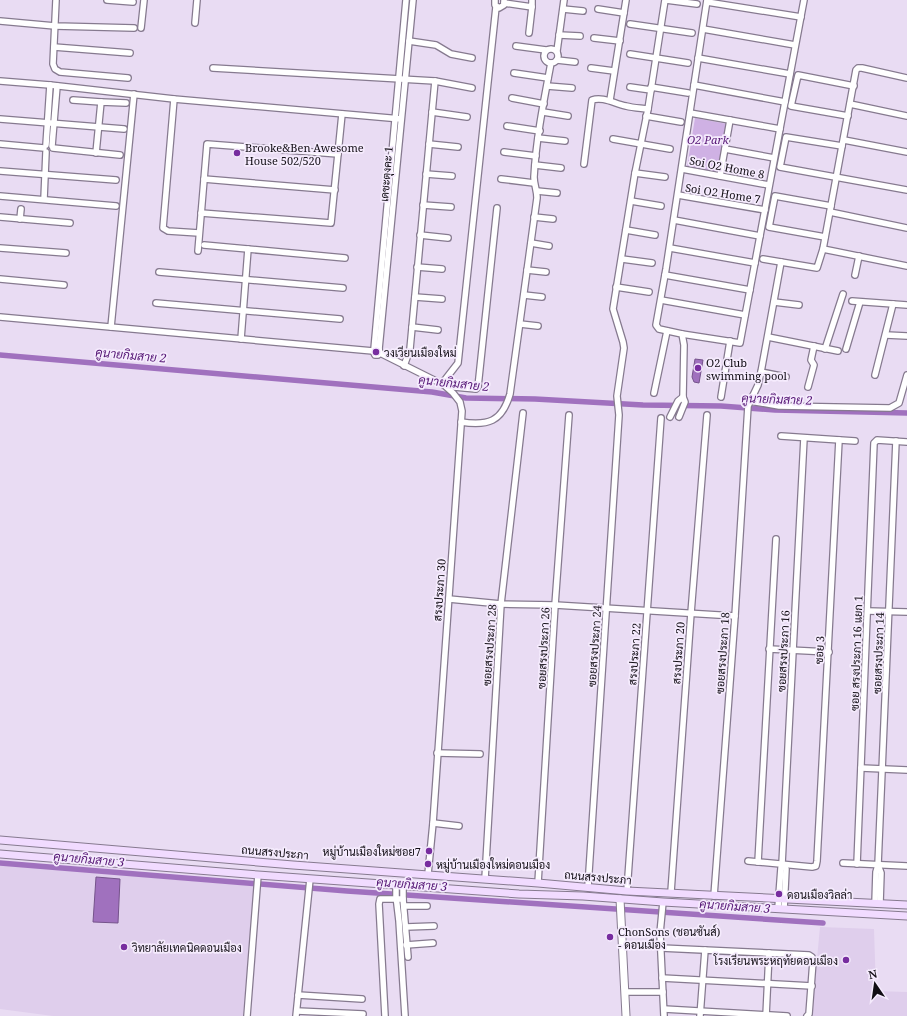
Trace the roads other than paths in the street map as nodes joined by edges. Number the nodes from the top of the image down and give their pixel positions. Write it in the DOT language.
graph roads {
  1 [pos="56,0"];
  2 [pos="107,0"];
  3 [pos="144,0"];
  4 [pos="197,0"];
  5 [pos="406,0"];
  6 [pos="413,0"];
  7 [pos="495,0"];
  8 [pos="532,0"];
  9 [pos="564,0"];
  10 [pos="626,0"];
  11 [pos="666,0"];
  12 [pos="804,0"];
  13 [pos="707,1"];
  14 [pos="133,2"];
  15 [pos="504,2"];
  16 [pos="697,4"];
  17 [pos="496,7"];
  18 [pos="532,7"];
  19 [pos="563,8"];
  20 [pos="598,9"];
  21 [pos="583,11"];
  22 [pos="624,13"];
  23 [pos="801,17"];
  24 [pos="0,21"];
  25 [pos="195,23"];
  26 [pos="630,24"];
  27 [pos="55,26"];
  28 [pos="134,28"];
  29 [pos="141,28"];
  30 [pos="660,29"];
  31 [pos="703,30"];
  32 [pos="529,33"];
  33 [pos="692,33"];
  34 [pos="559,35"];
  35 [pos="580,36"];
  36 [pos="594,38"];
  37 [pos="409,41"];
  38 [pos="620,41"];
  39 [pos="795,45"];
  40 [pos="516,46"];
  41 [pos="54,47"];
  42 [pos="546,50"];
  43 [pos="557,51"];
  44 [pos="130,53"];
  45 [pos="630,54"];
  46 [pos="472,58"];
  47 [pos="698,58"];
  48 [pos="656,59"];
  49 [pos="557,60"];
  50 [pos="576,62"];
  51 [pos="551,63"];
  52 [pos="688,63"];
  53 [pos="213,68"];
  54 [pos="591,68"];
  55 [pos="614,70"];
  56 [pos="514,73"];
  57 [pos="790,74"];
  58 [pos="128,78"];
  59 [pos="548,78"];
  60 [pos="907,78"];
  61 [pos="399,80"];
  62 [pos="405,80"];
  63 [pos="435,81"];
  64 [pos="0,82"];
  65 [pos="50,85"];
  66 [pos="694,85"];
  67 [pos="57,86"];
  68 [pos="547,86"];
  69 [pos="854,86"];
  70 [pos="630,87"];
  71 [pos="472,88"];
  72 [pos="572,88"];
  73 [pos="651,88"];
  74 [pos="134,94"];
  75 [pos="688,94"];
  76 [pos="174,98"];
  77 [pos="512,98"];
  78 [pos="73,100"];
  79 [pos="610,100"];
  80 [pos="101,102"];
  81 [pos="784,102"];
  82 [pos="126,103"];
  83 [pos="544,104"];
  84 [pos="850,104"];
  85 [pos="648,109"];
  86 [pos="432,112"];
  87 [pos="543,112"];
  88 [pos="690,113"];
  89 [pos="342,114"];
  90 [pos="568,116"];
  91 [pos="646,116"];
  92 [pos="848,116"];
  93 [pos="907,116"];
  94 [pos="468,117"];
  95 [pos="0,119"];
  96 [pos="398,119"];
  97 [pos="730,120"];
  98 [pos="681,122"];
  99 [pos="48,123"];
  100 [pos="55,124"];
  101 [pos="507,126"];
  102 [pos="98,127"];
  103 [pos="780,129"];
  104 [pos="124,130"];
  105 [pos="540,131"];
  106 [pos="538,138"];
  107 [pos="613,138"];
  108 [pos="844,140"];
  109 [pos="566,142"];
  110 [pos="641,143"];
  111 [pos="0,144"];
  112 [pos="429,144"];
  113 [pos="842,146"];
  114 [pos="458,147"];
  115 [pos="48,148"];
  116 [pos="670,149"];
  117 [pos="725,149"];
  118 [pos="504,152"];
  119 [pos="907,152"];
  120 [pos="96,153"];
  121 [pos="338,154"];
  122 [pos="120,155"];
  123 [pos="536,156"];
  124 [pos="774,158"];
  125 [pos="535,164"];
  126 [pos="584,164"];
  127 [pos="561,168"];
  128 [pos="682,169"];
  129 [pos="0,171"];
  130 [pos="635,172"];
  131 [pos="426,174"];
  132 [pos="45,175"];
  133 [pos="452,176"];
  134 [pos="720,176"];
  135 [pos="837,176"];
  136 [pos="665,177"];
  137 [pos="204,179"];
  138 [pos="501,179"];
  139 [pos="116,180"];
  140 [pos="534,183"];
  141 [pos="769,185"];
  142 [pos="335,190"];
  143 [pos="907,190"];
  144 [pos="537,191"];
  145 [pos="556,193"];
  146 [pos="678,195"];
  147 [pos="0,196"];
  148 [pos="44,199"];
  149 [pos="631,201"];
  150 [pos="423,205"];
  151 [pos="116,206"];
  152 [pos="661,206"];
  153 [pos="451,208"];
  154 [pos="497,208"];
  155 [pos="21,209"];
  156 [pos="831,209"];
  157 [pos="764,210"];
  158 [pos="201,213"];
  159 [pos="0,217"];
  160 [pos="534,217"];
  161 [pos="20,219"];
  162 [pos="553,219"];
  163 [pos="674,220"];
  164 [pos="70,223"];
  165 [pos="907,228"];
  166 [pos="626,230"];
  167 [pos="199,233"];
  168 [pos="654,235"];
  169 [pos="420,236"];
  170 [pos="760,236"];
  171 [pos="825,237"];
  172 [pos="448,238"];
  173 [pos="531,244"];
  174 [pos="204,245"];
  175 [pos="550,246"];
  176 [pos="0,248"];
  177 [pos="670,248"];
  178 [pos="248,249"];
  179 [pos="823,250"];
  180 [pos="198,251"];
  181 [pos="66,253"];
  182 [pos="859,256"];
  183 [pos="345,258"];
  184 [pos="622,259"];
  185 [pos="763,260"];
  186 [pos="780,262"];
  187 [pos="652,263"];
  188 [pos="755,263"];
  189 [pos="907,266"];
  190 [pos="418,267"];
  191 [pos="442,269"];
  192 [pos="527,270"];
  193 [pos="158,272"];
  194 [pos="546,272"];
  195 [pos="665,275"];
  196 [pos="855,275"];
  197 [pos="0,279"];
  198 [pos="245,279"];
  199 [pos="64,285"];
  200 [pos="616,287"];
  201 [pos="343,288"];
  202 [pos="750,290"];
  203 [pos="648,292"];
  204 [pos="843,294"];
  205 [pos="524,296"];
  206 [pos="415,297"];
  207 [pos="542,297"];
  208 [pos="442,299"];
  209 [pos="661,300"];
  210 [pos="852,301"];
  211 [pos="774,302"];
  212 [pos="860,302"];
  213 [pos="156,303"];
  214 [pos="893,304"];
  215 [pos="799,305"];
  216 [pos="907,305"];
  217 [pos="242,311"];
  218 [pos="745,316"];
  219 [pos="0,317"];
  220 [pos="340,319"];
  221 [pos="520,324"];
  222 [pos="538,326"];
  223 [pos="111,327"];
  224 [pos="412,327"];
  225 [pos="438,330"];
  226 [pos="667,331"];
  227 [pos="682,334"];
  228 [pos="886,335"];
  229 [pos="907,336"];
  230 [pos="768,338"];
  231 [pos="241,339"];
  232 [pos="730,341"];
  233 [pos="814,346"];
  234 [pos="825,348"];
  235 [pos="846,349"];
  236 [pos="377,351"];
  237 [pos="838,351"];
  238 [pos="404,366"];
  239 [pos="761,372"];
  240 [pos="875,375"];
  241 [pos="907,375"];
  242 [pos="786,377"];
  243 [pos="444,383"];
  244 [pos="808,387"];
  245 [pos="654,393"];
  246 [pos="721,397"];
  247 [pos="682,400"];
  248 [pos="748,406"];
  249 [pos="523,413"];
  250 [pos="569,415"];
  251 [pos="706,415"];
  252 [pos="671,416"];
  253 [pos="679,416"];
  254 [pos="661,418"];
  255 [pos="461,422"];
  256 [pos="781,436"];
  257 [pos="804,438"];
  258 [pos="839,440"];
  259 [pos="855,441"];
  260 [pos="896,441"];
  261 [pos="907,442"];
  262 [pos="776,539"];
  263 [pos="449,599"];
  264 [pos="501,604"];
  265 [pos="555,605"];
  266 [pos="606,609"];
  267 [pos="868,610"];
  268 [pos="889,611"];
  269 [pos="648,612"];
  270 [pos="907,612"];
  271 [pos="690,613"];
  272 [pos="735,616"];
  273 [pos="769,649"];
  274 [pos="793,651"];
  275 [pos="829,652"];
  276 [pos="437,753"];
  277 [pos="480,754"];
  278 [pos="861,768"];
  279 [pos="883,769"];
  280 [pos="907,770"];
  281 [pos="433,823"];
  282 [pos="460,826"];
  283 [pos="0,840"];
  284 [pos="0,854"];
  285 [pos="748,861"];
  286 [pos="758,862"];
  287 [pos="843,863"];
  288 [pos="782,864"];
  289 [pos="857,864"];
  290 [pos="878,865"];
  291 [pos="907,866"];
  292 [pos="428,874"];
  293 [pos="258,877"];
  294 [pos="310,879"];
  295 [pos="485,879"];
  296 [pos="538,883"];
  297 [pos="588,887"];
  298 [pos="627,891"];
  299 [pos="671,892"];
  300 [pos="399,893"];
  301 [pos="714,896"];
  302 [pos="782,898"];
  303 [pos="877,903"];
  304 [pos="662,905"];
  305 [pos="907,905"];
  306 [pos="404,906"];
  307 [pos="427,906"];
  308 [pos="620,906"];
  309 [pos="781,909"];
  310 [pos="907,916"];
  311 [pos="434,926"];
  312 [pos="406,928"];
  313 [pos="433,943"];
  314 [pos="406,945"];
  315 [pos="661,948"];
  316 [pos="704,950"];
  317 [pos="769,953"];
  318 [pos="408,957"];
  319 [pos="662,978"];
  320 [pos="702,980"];
  321 [pos="767,984"];
  322 [pos="812,986"];
  323 [pos="663,990"];
  324 [pos="625,992"];
  325 [pos="298,995"];
  326 [pos="362,999"];
  327 [pos="664,1009"];
  328 [pos="297,1014"];
  329 [pos="363,1014"];
  330 [pos="700,1014"];
  331 [pos="766,1015"];
  332 [pos="247,1016"];
  333 [pos="386,1016"];
  334 [pos="405,1016"];
  335 [pos="626,1016"];
  336 [pos="664,1016"];
  337 [pos="787,1016"];
  338 [pos="807,1016"];
  1 -- 27 [label="street"];
  2 -- 14 [label="street"];
  3 -- 29 [label="street"];
  4 -- 25 [label="street"];
  5 -- 61 [label="street, เดชะตุงคะ 1"];
  6 -- 37 [label="street, เดชะตุงคะ 1"];
  7 -- 17 [label="street"];
  8 -- 18 [label="street"];
  9 -- 19 [label="street"];
  10 -- 22 [label="street"];
  11 -- 16 [label="street"];
  11 -- 30 [label="street, ซอยสรงประภา 24"];
  12 -- 23 [label="street"];
  13 -- 23 [label="street"];
  13 -- 31 [label="street"];
  15 -- 17 [label="street"];
  15 -- 18 [label="street"];
  17 -- 243 [label="street"];
  18 -- 32 [label="street"];
  19 -- 21 [label="street"];
  19 -- 34 [label="street"];
  20 -- 22 [label="street"];
  22 -- 38 [label="street"];
  23 -- 39 [label="street"];
  24 -- 27 [label="street"];
  26 -- 30 [label="street"];
  27 -- 28 [label="street"];
  27 -- 41 [label="street"];
  30 -- 33 [label="street"];
  30 -- 48 [label="street, ซอยสรงประภา 24"];
  31 -- 39 [label="street"];
  31 -- 47 [label="street"];
  34 -- 35 [label="street"];
  34 -- 43 [label="street"];
  36 -- 38 [label="street"];
  37 -- 46 [label="street"];
  37 -- 62 [label="street, เดชะตุงคะ 1"];
  38 -- 55 [label="street"];
  39 -- 57 [label="street"];
  40 -- 42 [label="street"];
  41 -- 44 [label="street"];
  41 -- 58 [label="street"];
  42 -- 43 [label="street"];
  42 -- 51 [label="street"];
  43 -- 49 [label="street"];
  45 -- 48 [label="street"];
  47 -- 57 [label="street"];
  47 -- 66 [label="street"];
  48 -- 52 [label="street"];
  48 -- 73 [label="street, ซอยสรงประภา 24"];
  49 -- 50 [label="street"];
  49 -- 51 [label="street"];
  51 -- 59 [label="street"];
  53 -- 61 [label="street"];
  54 -- 55 [label="street"];
  55 -- 79 [label="street"];
  56 -- 59 [label="street"];
  57 -- 81 [label="street"];
  59 -- 68 [label="street"];
  60 -- 69 [label="street"];
  61 -- 62 [label="street"];
  61 -- 96 [label="street, เดชะตุงคะ 1"];
  62 -- 63 [label="street"];
  62 -- 96 [label="street, เดชะตุงคะ 1"];
  63 -- 71 [label="street"];
  63 -- 86 [label="street"];
  64 -- 65 [label="street"];
  65 -- 67 [label="street"];
  65 -- 99 [label="street"];
  66 -- 81 [label="street"];
  66 -- 88 [label="street"];
  67 -- 74 [label="street"];
  67 -- 100 [label="street"];
  68 -- 72 [label="street"];
  68 -- 83 [label="street"];
  69 -- 84 [label="street"];
  69 -- 92 [label="street"];
  70 -- 73 [label="street"];
  73 -- 75 [label="street"];
  73 -- 85 [label="street, ซอยสรงประภา 24"];
  74 -- 76 [label="street"];
  74 -- 223 [label="street"];
  76 -- 89 [label="street"];
  76 -- 167 [label="street"];
  77 -- 83 [label="street"];
  78 -- 80 [label="street"];
  79 -- 85 [label="street"];
  79 -- 126 [label="street"];
  80 -- 82 [label="street"];
  80 -- 102 [label="street"];
  81 -- 103 [label="street"];
  83 -- 87 [label="street"];
  84 -- 92 [label="street"];
  84 -- 93 [label="street"];
  85 -- 91 [label="street, ซอยสรงประภา 24"];
  86 -- 94 [label="street"];
  86 -- 112 [label="street"];
  87 -- 90 [label="street"];
  87 -- 105 [label="street"];
  88 -- 97 [label="street"];
  88 -- 128 [label="street"];
  89 -- 96 [label="street"];
  89 -- 121 [label="street"];
  91 -- 98 [label="street"];
  91 -- 110 [label="street, ซอยสรงประภา 24"];
  92 -- 108 [label="street"];
  95 -- 99 [label="street"];
  96 -- 236 [label="street, เดชะตุงคะ 1"];
  97 -- 103 [label="street"];
  97 -- 117 [label="street"];
  99 -- 100 [label="street"];
  99 -- 115 [label="street"];
  100 -- 102 [label="street"];
  100 -- 115 [label="street"];
  101 -- 105 [label="street"];
  102 -- 104 [label="street"];
  102 -- 120 [label="street"];
  103 -- 124 [label="street"];
  105 -- 106 [label="street"];
  106 -- 109 [label="street"];
  106 -- 123 [label="street"];
  107 -- 110 [label="street"];
  108 -- 113 [label="street"];
  108 -- 119 [label="street"];
  110 -- 116 [label="street"];
  110 -- 130 [label="street, ซอยสรงประภา 24"];
  111 -- 115 [label="street"];
  112 -- 114 [label="street"];
  112 -- 131 [label="street"];
  113 -- 135 [label="street"];
  113 -- 135 [label="street"];
  115 -- 120 [label="street"];
  115 -- 132 [label="street"];
  117 -- 124 [label="street"];
  117 -- 134 [label="street"];
  118 -- 123 [label="street"];
  120 -- 122 [label="street"];
  121 -- 137 [label="street"];
  121 -- 142 [label="street"];
  123 -- 125 [label="street"];
  124 -- 141 [label="street"];
  125 -- 127 [label="street"];
  125 -- 140 [label="street"];
  128 -- 134 [label="street, Soi O2 Home 8"];
  128 -- 146 [label="street"];
  129 -- 132 [label="street"];
  130 -- 136 [label="street"];
  130 -- 149 [label="street, ซอยสรงประภา 24"];
  131 -- 133 [label="street"];
  131 -- 150 [label="street"];
  132 -- 139 [label="street"];
  132 -- 148 [label="street"];
  134 -- 141 [label="street, Soi O2 Home 8"];
  135 -- 143 [label="street"];
  135 -- 156 [label="street"];
  137 -- 142 [label="street"];
  137 -- 158 [label="street"];
  138 -- 140 [label="street"];
  140 -- 144 [label="street"];
  141 -- 157 [label="street"];
  142 -- 158 [label="street"];
  144 -- 145 [label="street"];
  144 -- 160 [label="street"];
  146 -- 157 [label="street, Soi O2 Home 7"];
  146 -- 163 [label="street"];
  147 -- 148 [label="street"];
  148 -- 151 [label="street"];
  149 -- 152 [label="street"];
  149 -- 166 [label="street, ซอยสรงประภา 24"];
  150 -- 153 [label="street"];
  150 -- 169 [label="street"];
  154 -- 243 [label="street"];
  155 -- 161 [label="street"];
  156 -- 165 [label="street"];
  156 -- 171 [label="street"];
  156 -- 171 [label="street"];
  157 -- 170 [label="street"];
  158 -- 167 [label="street"];
  159 -- 161 [label="street"];
  160 -- 162 [label="street"];
  160 -- 173 [label="street"];
  161 -- 164 [label="street"];
  163 -- 170 [label="street"];
  163 -- 177 [label="street"];
  166 -- 168 [label="street"];
  166 -- 184 [label="street, ซอยสรงประภา 24"];
  167 -- 180 [label="street"];
  169 -- 172 [label="street"];
  169 -- 190 [label="street"];
  170 -- 188 [label="street"];
  171 -- 179 [label="street"];
  173 -- 175 [label="street"];
  173 -- 192 [label="street"];
  174 -- 178 [label="street"];
  176 -- 181 [label="street"];
  177 -- 188 [label="street"];
  177 -- 195 [label="street"];
  178 -- 183 [label="street"];
  178 -- 198 [label="street"];
  179 -- 182 [label="street"];
  179 -- 186 [label="street"];
  182 -- 189 [label="street"];
  182 -- 196 [label="street"];
  184 -- 187 [label="street"];
  184 -- 200 [label="street, ซอยสรงประภา 24"];
  185 -- 186 [label="street"];
  186 -- 211 [label="street"];
  188 -- 202 [label="street"];
  190 -- 191 [label="street"];
  190 -- 206 [label="street"];
  192 -- 194 [label="street"];
  192 -- 205 [label="street"];
  193 -- 198 [label="street"];
  195 -- 202 [label="street"];
  195 -- 209 [label="street"];
  197 -- 199 [label="street"];
  198 -- 201 [label="street"];
  198 -- 217 [label="street"];
  200 -- 203 [label="street"];
  200 -- 266 [label="street, ซอยสรงประภา 24"];
  202 -- 218 [label="street"];
  204 -- 234 [label="street"];
  205 -- 207 [label="street"];
  205 -- 221 [label="street"];
  206 -- 208 [label="street"];
  206 -- 224 [label="street"];
  209 -- 218 [label="street"];
  209 -- 226 [label="street"];
  210 -- 212 [label="street"];
  211 -- 215 [label="street"];
  211 -- 230 [label="street"];
  212 -- 214 [label="street"];
  212 -- 235 [label="street"];
  213 -- 217 [label="street"];
  214 -- 216 [label="street"];
  214 -- 228 [label="street"];
  217 -- 220 [label="street"];
  217 -- 231 [label="street"];
  218 -- 232 [label="street"];
  219 -- 223 [label="street"];
  221 -- 222 [label="street"];
  221 -- 255 [label="street"];
  223 -- 231 [label="street"];
  224 -- 225 [label="street"];
  224 -- 238 [label="street"];
  226 -- 227 [label="street"];
  226 -- 245 [label="street"];
  227 -- 232 [label="street"];
  227 -- 247 [label="street"];
  228 -- 229 [label="street"];
  228 -- 240 [label="street"];
  230 -- 233 [label="street"];
  230 -- 239 [label="street"];
  231 -- 236 [label="street"];
  232 -- 246 [label="street"];
  233 -- 234 [label="street"];
  233 -- 244 [label="street"];
  234 -- 237 [label="street"];
  236 -- 238 [label="street, สรงประภา 30"];
  238 -- 243 [label="street, สรงประภา 30"];
  239 -- 242 [label="street"];
  239 -- 248 [label="street"];
  241 -- 248 [label="street"];
  243 -- 255 [label="street, สรงประภา 30"];
  247 -- 252 [label="street"];
  247 -- 253 [label="street"];
  248 -- 272 [label="street, ซอยสรงประภา 18"];
  249 -- 264 [label="street, ซอยสรงประภา 28"];
  250 -- 265 [label="street, ซอยสรงประภา 26"];
  251 -- 271 [label="street, สรงประภา 20"];
  254 -- 269 [label="street, สรงประภา 22"];
  255 -- 263 [label="street, สรงประภา 30"];
  256 -- 257 [label="street"];
  257 -- 258 [label="street"];
  257 -- 274 [label="street, ซอยสรงประภา 16"];
  258 -- 259 [label="street"];
  258 -- 275 [label="street, ซอย 3"];
  260 -- 261 [label="street"];
  260 -- 267 [label="street, ซอย สรงประภา 16 แยก 1"];
  260 -- 268 [label="street, ซอยสรงประภา 14"];
  262 -- 273 [label="street"];
  263 -- 264 [label="street"];
  263 -- 276 [label="street, สรงประภา 30"];
  264 -- 265 [label="street"];
  264 -- 295 [label="street, ซอยสรงประภา 28"];
  265 -- 266 [label="street"];
  265 -- 296 [label="street, ซอยสรงประภา 26"];
  266 -- 269 [label="street"];
  266 -- 297 [label="street, ซอยสรงประภา 24"];
  267 -- 268 [label="street"];
  267 -- 278 [label="street, ซอย สรงประภา 16 แยก 1"];
  268 -- 270 [label="street"];
  268 -- 279 [label="street, ซอยสรงประภา 14"];
  269 -- 271 [label="street"];
  269 -- 298 [label="street, สรงประภา 22"];
  271 -- 272 [label="street"];
  271 -- 299 [label="street, สรงประภา 20"];
  272 -- 301 [label="street, ซอยสรงประภา 18"];
  273 -- 274 [label="street"];
  273 -- 286 [label="street"];
  274 -- 275 [label="street"];
  274 -- 288 [label="street, ซอยสรงประภา 16"];
  275 -- 288 [label="street, ซอย 3"];
  276 -- 277 [label="street"];
  276 -- 281 [label="street, สรงประภา 30"];
  278 -- 279 [label="street"];
  278 -- 289 [label="street, ซอย สรงประภา 16 แยก 1"];
  279 -- 280 [label="street"];
  279 -- 290 [label="street, ซอยสรงประภา 14"];
  281 -- 282 [label="street"];
  281 -- 292 [label="street, สรงประภา 30"];
  283 -- 292 [label="main road, ถนนสรงประภา"];
  284 -- 293 [label="main road, ถนนสรงประภา"];
  285 -- 286 [label="street"];
  286 -- 288 [label="street"];
  287 -- 289 [label="street"];
  288 -- 302 [label="street, ซอยสรงประภา 16"];
  289 -- 290 [label="street"];
  290 -- 291 [label="street"];
  290 -- 303 [label="street, ซอยสรงประภา 14"];
  292 -- 295 [label="main road, ถนนสรงประภา"];
  293 -- 294 [label="main road, ถนนสรงประภา"];
  293 -- 332 [label="street"];
  294 -- 300 [label="main road, ถนนสรงประภา"];
  294 -- 325 [label="street"];
  295 -- 296 [label="main road, ถนนสรงประภา"];
  296 -- 297 [label="main road, ถนนสรงประภา"];
  297 -- 298 [label="main road, ถนนสรงประภา"];
  298 -- 299 [label="main road, ถนนสรงประภา"];
  299 -- 301 [label="main road, ถนนสรงประภา"];
  300 -- 306 [label="street"];
  300 -- 308 [label="main road, ถนนสรงประภา"];
  300 -- 333 [label="street"];
  300 -- 334 [label="street"];
  301 -- 302 [label="main road, ถนนสรงประภา"];
  302 -- 303 [label="main road, ถนนสรงประภา"];
  302 -- 309 [label="street, ซอยสรงประภา 16"];
  303 -- 305 [label="main road, ถนนสรงประภา"];
  304 -- 308 [label="main road, ถนนสรงประภา"];
  304 -- 309 [label="main road, ถนนสรงประภา"];
  304 -- 315 [label="street"];
  306 -- 307 [label="street"];
  306 -- 312 [label="street"];
  308 -- 324 [label="street"];
  309 -- 310 [label="main road, ถนนสรงประภา"];
  311 -- 312 [label="street"];
  312 -- 314 [label="street"];
  313 -- 314 [label="street"];
  314 -- 318 [label="street"];
  315 -- 316 [label="street"];
  315 -- 319 [label="street"];
  316 -- 317 [label="street"];
  316 -- 320 [label="street"];
  317 -- 321 [label="street"];
  317 -- 322 [label="street"];
  319 -- 320 [label="street"];
  319 -- 323 [label="street"];
  320 -- 321 [label="street"];
  320 -- 330 [label="street"];
  321 -- 322 [label="street"];
  321 -- 331 [label="street"];
  322 -- 338 [label="street"];
  323 -- 324 [label="street"];
  323 -- 327 [label="street"];
  324 -- 335 [label="street"];
  325 -- 326 [label="street"];
  325 -- 328 [label="street"];
  327 -- 330 [label="street"];
  327 -- 336 [label="street"];
  328 -- 329 [label="street"];
  330 -- 331 [label="street"];
  331 -- 337 [label="street"];
}
